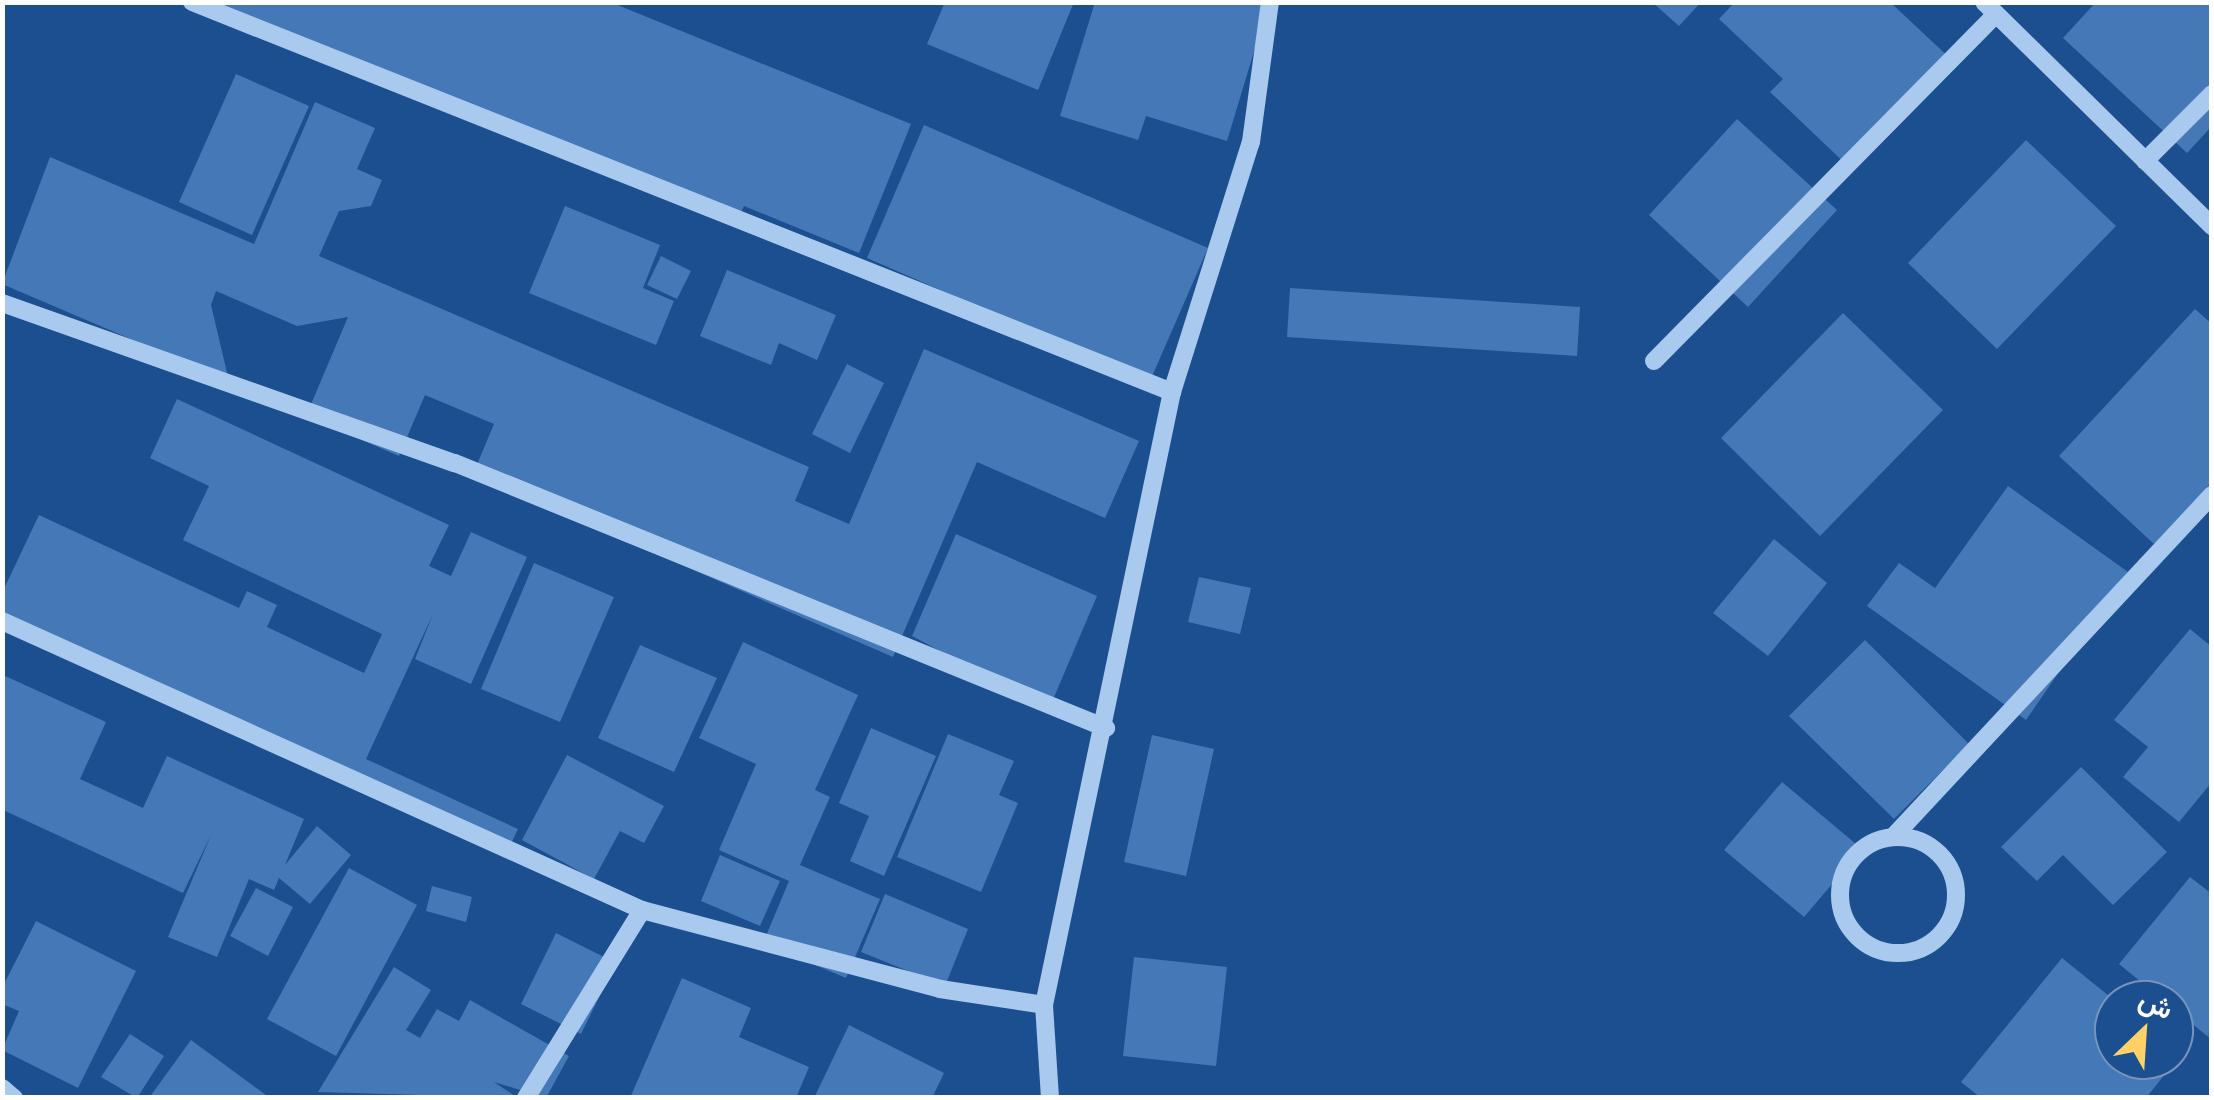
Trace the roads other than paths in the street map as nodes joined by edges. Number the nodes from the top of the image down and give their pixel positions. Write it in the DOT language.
graph roads {
  1 [pos="192,2"];
  2 [pos="1270,2"];
  3 [pos="1990,8"];
  4 [pos="2212,94"];
  5 [pos="2145,161"];
  6 [pos="2212,226"];
  7 [pos="2,303"];
  8 [pos="1654,360"];
  9 [pos="1172,392"];
  10 [pos="2212,495"];
  11 [pos="2,621"];
  12 [pos="1106,728"];
  13 [pos="1893,837"];
  14 [pos="642,910"];
  15 [pos="1044,1005"];
  16 [pos="2,1088"];
  17 [pos="14,1098"];
  18 [pos="526,1098"];
  19 [pos="1050,1098"];
  1 -- 9 [label="street"];
  2 -- 9 [label="street"];
  3 -- 5 [label="street"];
  3 -- 8 [label="street"];
  4 -- 5 [label="street"];
  5 -- 6 [label="street"];
  7 -- 12 [label="street"];
  9 -- 12 [label="street"];
  10 -- 13 [label="street"];
  11 -- 14 [label="street"];
  12 -- 15 [label="street"];
  13 -- 13 [label="street"];
  14 -- 15 [label="street"];
  14 -- 18 [label="street"];
  15 -- 19 [label="street"];
  16 -- 17 [label="street"];
}
